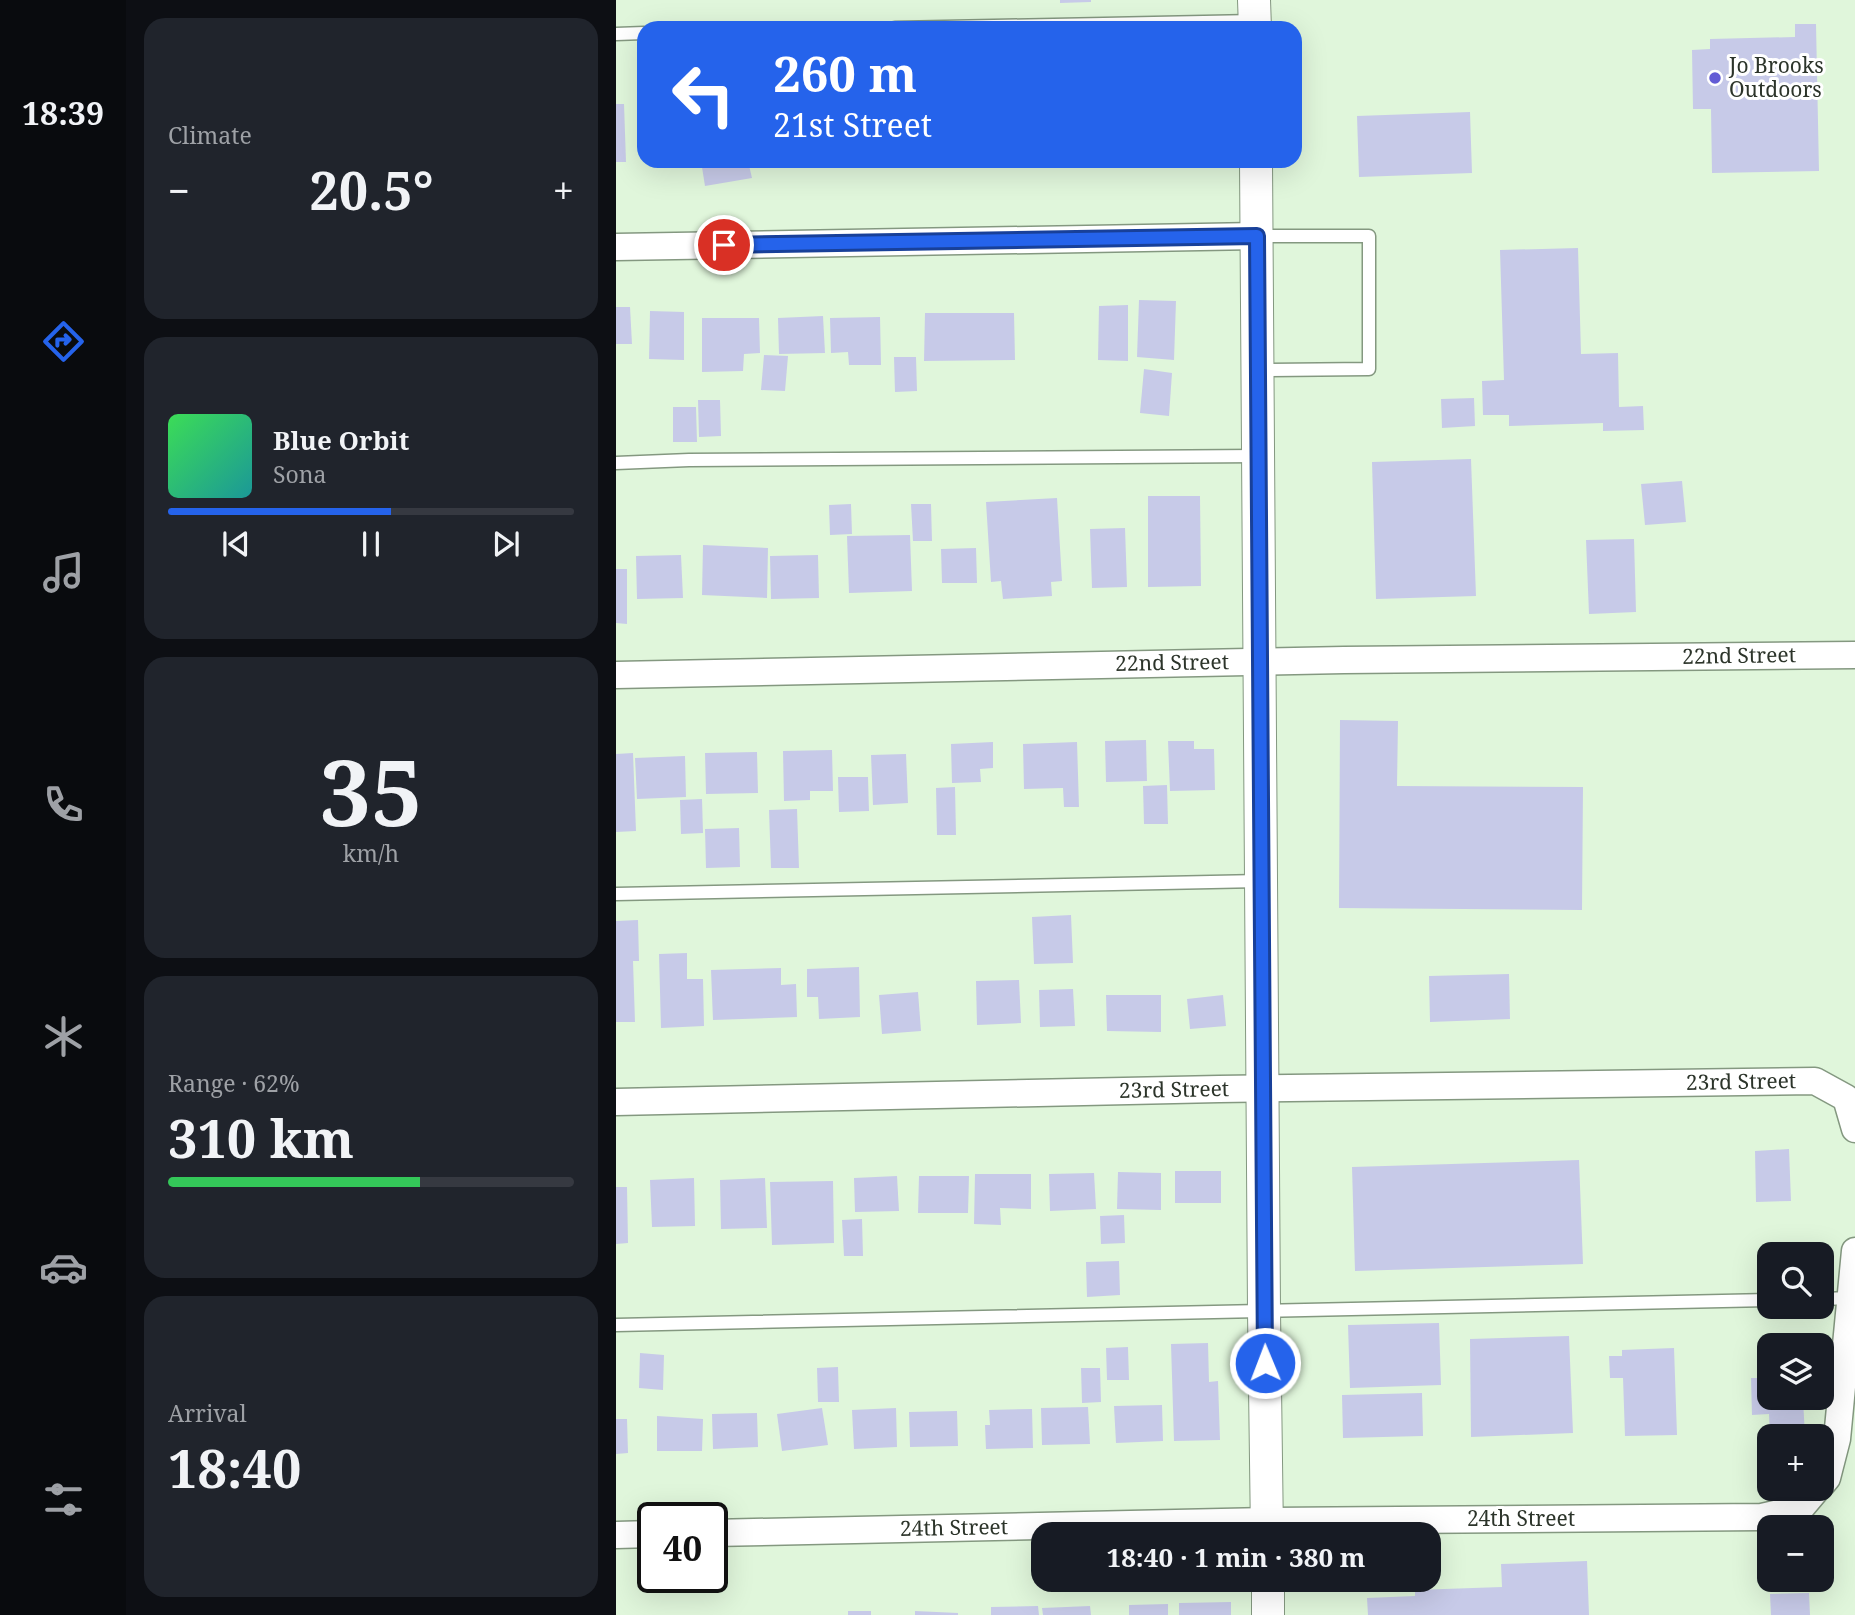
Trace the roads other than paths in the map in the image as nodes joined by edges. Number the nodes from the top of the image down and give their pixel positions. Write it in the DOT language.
graph roads {
  1 [pos="1255,16"];
  2 [pos="1105,21"];
  3 [pos="637,33"];
  4 [pos="616,34"];
  5 [pos="1256,168"];
  6 [pos="1257,236"];
  7 [pos="616,247"];
  8 [pos="1257,370"];
  9 [pos="1258,456"];
  10 [pos="616,463"];
  11 [pos="1855,655"];
  12 [pos="1259,661"];
  13 [pos="616,675"];
  14 [pos="1261,881"];
  15 [pos="616,894"];
  16 [pos="1263,1088"];
  17 [pos="616,1102"];
  18 [pos="1855,1129"];
  19 [pos="1855,1251"];
  20 [pos="1851,1298"];
  21 [pos="1834,1299"];
  22 [pos="1757,1300"];
  23 [pos="1264,1311"];
  24 [pos="616,1325"];
  25 [pos="1834,1451"];
  26 [pos="1807,1501"];
  27 [pos="1267,1522"];
  28 [pos="1441,1524"];
  29 [pos="1031,1530"];
  30 [pos="728,1533"];
  31 [pos="637,1534"];
  32 [pos="616,1535"];
  33 [pos="1268,1592"];
  34 [pos="1268,1615"];
  1 -- 2 [label="lane"];
  3 -- 4 [label="lane"];
  5 -- 6 [label="street"];
  6 -- 7 [label="street"];
  6 -- 8 [label="street"];
  6 -- 8 [label="lane"];
  8 -- 9 [label="street"];
  9 -- 10 [label="lane"];
  9 -- 12 [label="street"];
  11 -- 12 [label="street, 22nd Street"];
  12 -- 13 [label="street, 22nd Street"];
  12 -- 14 [label="street"];
  14 -- 15 [label="lane"];
  14 -- 16 [label="street"];
  16 -- 17 [label="street, 23rd Street"];
  16 -- 18 [label="street, 23rd Street"];
  16 -- 23 [label="street"];
  19 -- 20 [label="street"];
  20 -- 21 [label="lane"];
  20 -- 25 [label="street"];
  22 -- 23 [label="lane"];
  23 -- 24 [label="lane"];
  23 -- 27 [label="street"];
  26 -- 28 [label="street, 24th Street"];
  29 -- 30 [label="street, 24th Street"];
  31 -- 32 [label="street"];
  33 -- 34 [label="street"];
}
